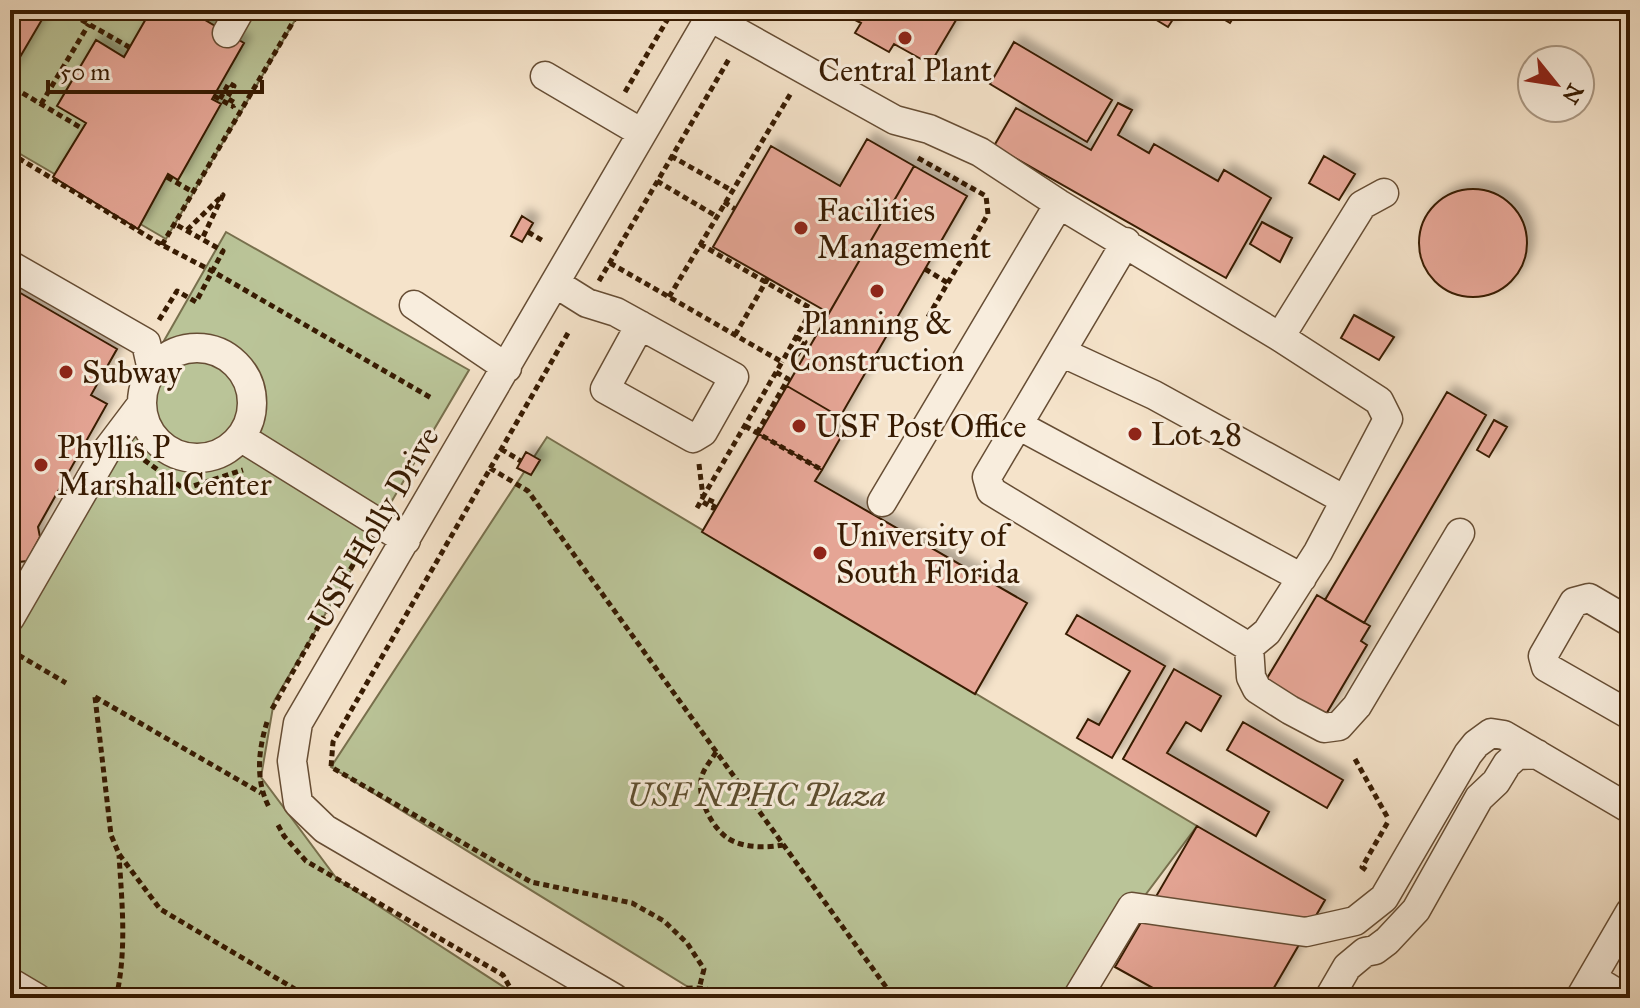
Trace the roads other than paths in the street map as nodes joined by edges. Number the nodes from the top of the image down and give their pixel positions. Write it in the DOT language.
graph roads {
  1 [pos="712,14"];
  2 [pos="545,76"];
  3 [pos="642,133"];
  4 [pos="1384,193"];
  5 [pos="1059,204"];
  6 [pos="1126,242"];
  7 [pos="10,265"];
  8 [pos="555,283"];
  9 [pos="592,294"];
  10 [pos="414,305"];
  11 [pos="640,325"];
  12 [pos="1280,337"];
  13 [pos="1061,352"];
  14 [pos="621,359"];
  15 [pos="507,368"];
  16 [pos="152,370"];
  17 [pos="141,405"];
  18 [pos="1018,425"];
  19 [pos="242,438"];
  20 [pos="1345,500"];
  21 [pos="882,502"];
  22 [pos="1460,533"];
  23 [pos="406,540"];
  24 [pos="1302,578"];
  25 [pos="10,618"];
  26 [pos="1630,622"];
  27 [pos="1249,647"];
  28 [pos="1630,715"];
  29 [pos="1537,754"];
  30 [pos="1630,809"];
  31 [pos="1630,912"];
  32 [pos="10,982"];
  33 [pos="572,988"];
  34 [pos="1586,988"];
  35 [pos="611,997"];
  36 [pos="37,998"];
  37 [pos="1077,998"];
  38 [pos="1329,998"];
  39 [pos="1625,998"];
  1 -- 3 [label="street, USF Holly Drive"];
  1 -- 5 [label="street"];
  2 -- 3 [label="street"];
  3 -- 8 [label="street, USF Holly Drive"];
  4 -- 12 [label="street"];
  5 -- 6 [label="street"];
  5 -- 21 [label="street"];
  6 -- 12 [label="street"];
  6 -- 13 [label="street"];
  7 -- 16 [label="street"];
  8 -- 9 [label="street"];
  8 -- 15 [label="street, USF Holly Drive"];
  9 -- 11 [label="street"];
  9 -- 14 [label="street"];
  10 -- 15 [label="street"];
  11 -- 14 [label="street"];
  11 -- 14 [label="street"];
  12 -- 20 [label="street"];
  13 -- 18 [label="street"];
  13 -- 20 [label="street"];
  15 -- 23 [label="street, USF Holly Drive"];
  16 -- 17 [label="street"];
  16 -- 19 [label="street"];
  17 -- 19 [label="street"];
  17 -- 25 [label="street"];
  18 -- 24 [label="street"];
  18 -- 27 [label="street"];
  19 -- 23 [label="street"];
  20 -- 24 [label="street"];
  22 -- 27 [label="street"];
  23 -- 33 [label="street, USF Holly Drive"];
  24 -- 27 [label="street"];
  26 -- 28 [label="street"];
  29 -- 30 [label="street"];
  29 -- 37 [label="street"];
  29 -- 38 [label="street"];
  31 -- 34 [label="street"];
  32 -- 36 [label="street"];
  33 -- 35 [label="street, USF Holly Drive"];
  34 -- 39 [label="street"];
}
